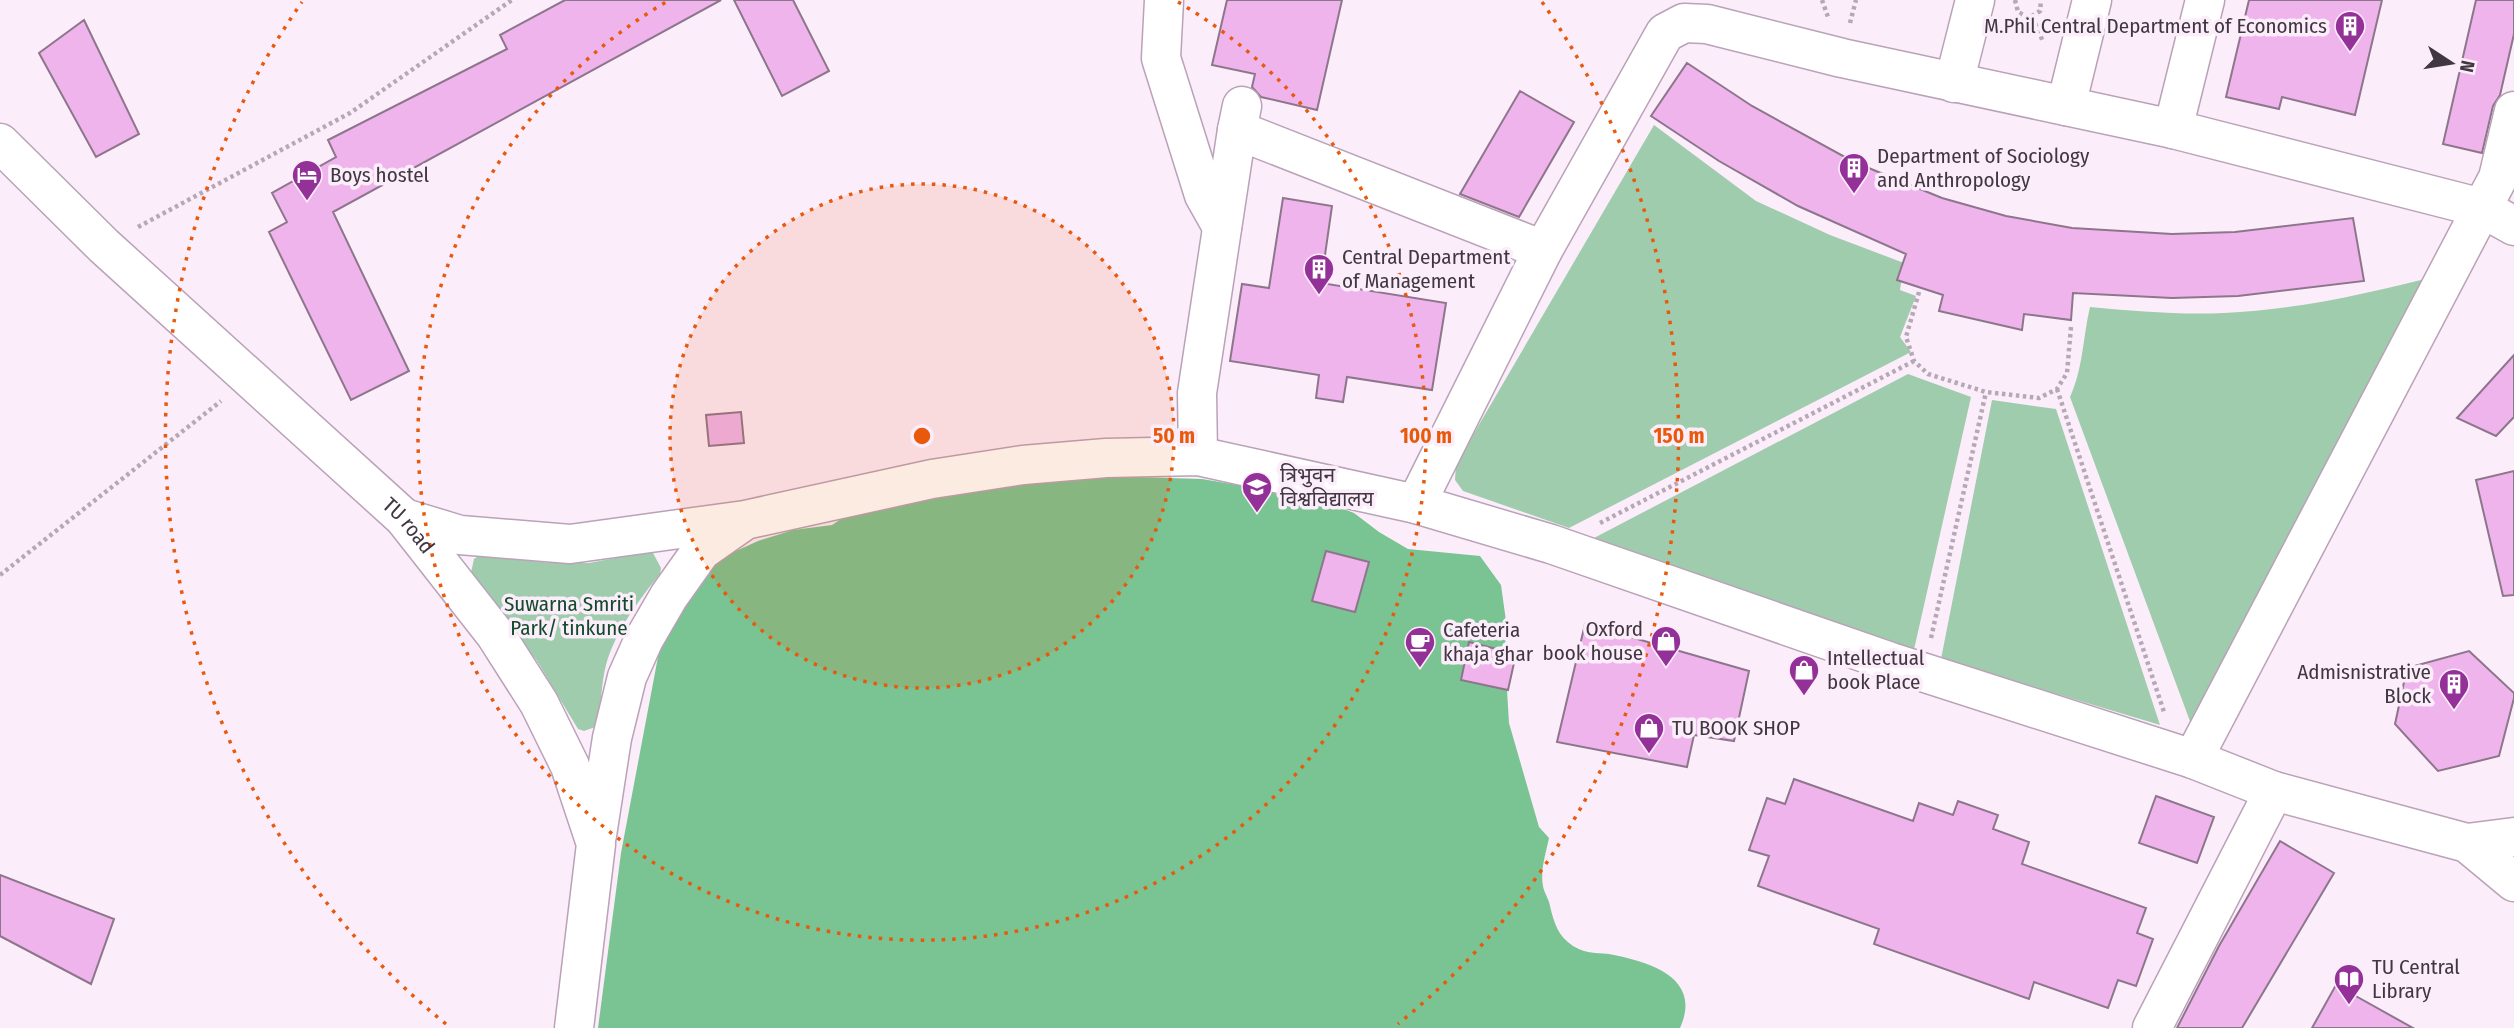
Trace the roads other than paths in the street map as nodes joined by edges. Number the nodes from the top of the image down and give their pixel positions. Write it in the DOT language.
graph roads {
  1 [pos="1164,0"];
  2 [pos="1975,0"];
  3 [pos="2092,0"];
  4 [pos="2205,0"];
  5 [pos="1954,83"];
  6 [pos="2066,106"];
  7 [pos="2514,111"];
  8 [pos="2173,129"];
  9 [pos="0,144"];
  10 [pos="2498,217"];
  11 [pos="1222,227"];
  12 [pos="1543,250"];
  13 [pos="1198,456"];
  14 [pos="1416,504"];
  15 [pos="404,518"];
  16 [pos="745,520"];
  17 [pos="2193,759"];
  18 [pos="2274,791"];
  19 [pos="2514,837"];
  20 [pos="2468,843"];
  21 [pos="596,844"];
  22 [pos="2514,882"];
  23 [pos="574,1028"];
  24 [pos="2152,1028"];
  1 -- 11 [label="street"];
  2 -- 5 [label="street"];
  3 -- 6 [label="street"];
  4 -- 8 [label="street"];
  5 -- 6 [label="street"];
  5 -- 12 [label="street"];
  6 -- 8 [label="street"];
  7 -- 10 [label="street"];
  8 -- 10 [label="street"];
  9 -- 15 [label="street, TU road"];
  10 -- 17 [label="street"];
  11 -- 12 [label="street"];
  11 -- 13 [label="street"];
  12 -- 14 [label="street"];
  13 -- 14 [label="street"];
  13 -- 16 [label="street"];
  14 -- 17 [label="street"];
  15 -- 16 [label="street"];
  15 -- 21 [label="street, TU road"];
  16 -- 21 [label="street"];
  17 -- 18 [label="street"];
  18 -- 20 [label="street"];
  18 -- 24 [label="street"];
  19 -- 20 [label="street"];
  20 -- 22 [label="street"];
  21 -- 23 [label="street, TU road"];
}
